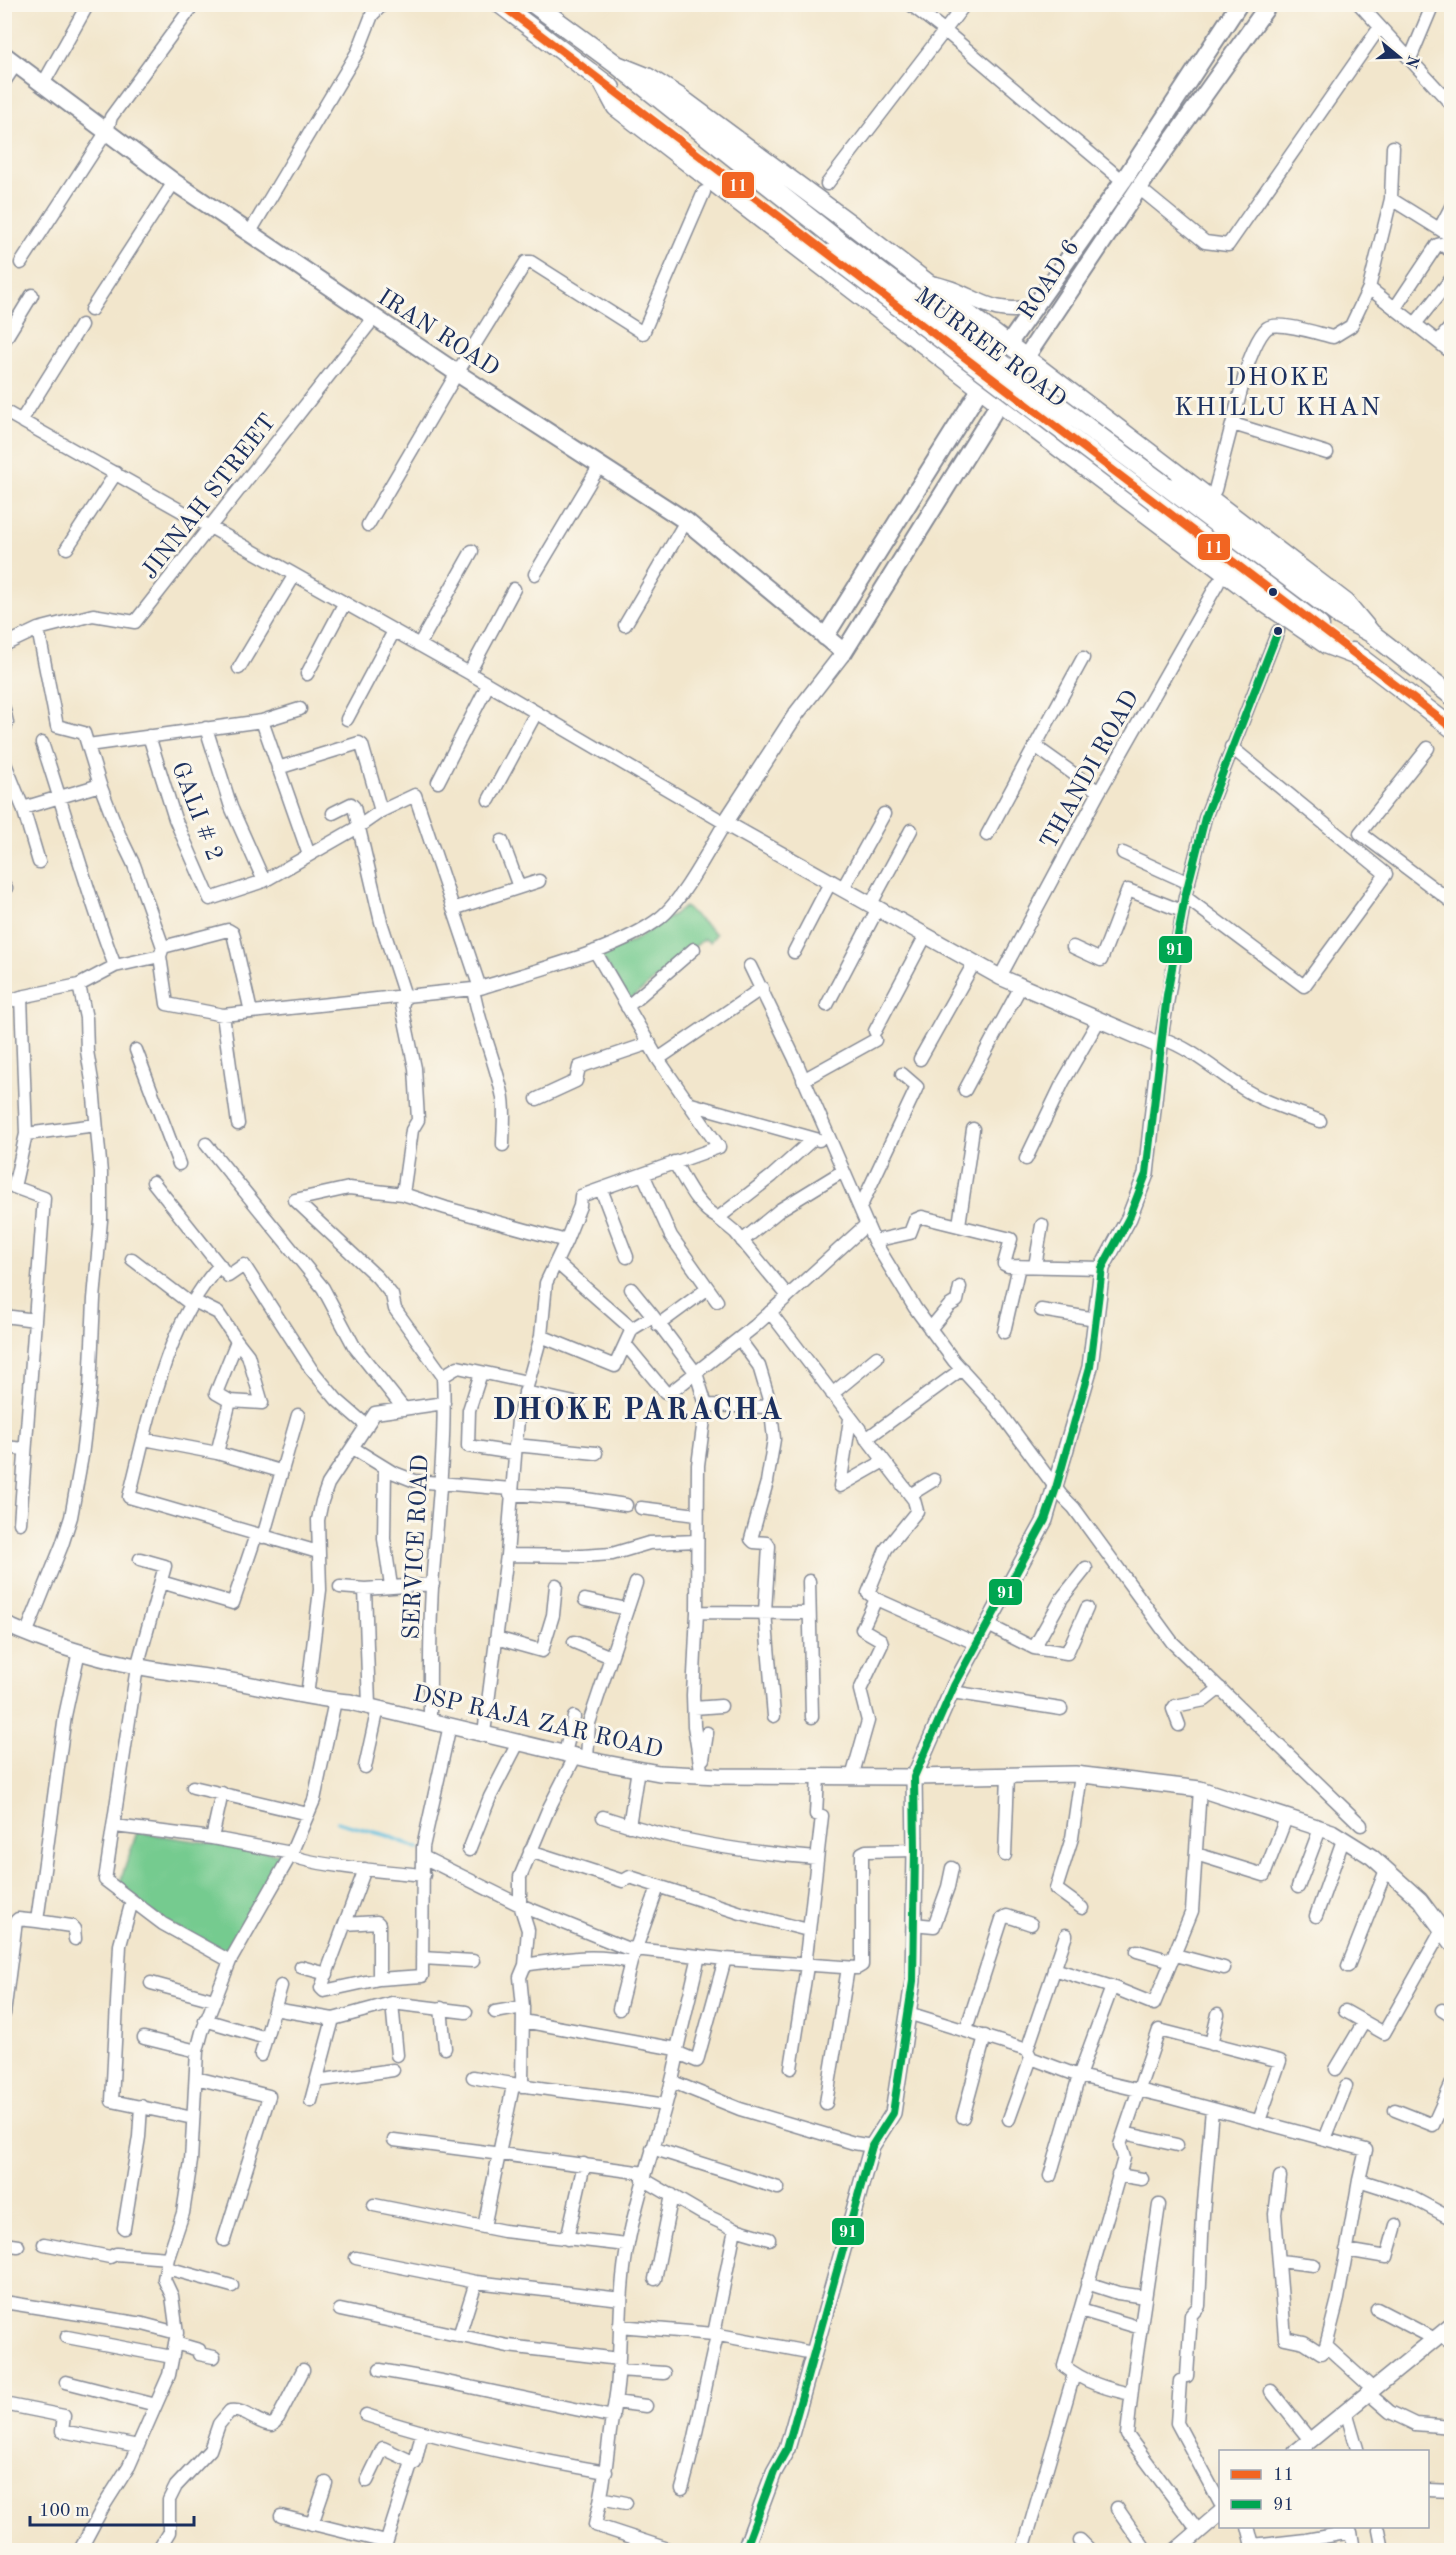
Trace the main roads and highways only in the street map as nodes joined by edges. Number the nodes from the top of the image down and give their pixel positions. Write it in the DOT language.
graph roads {
  1 [pos="500,4"];
  2 [pos="534,4"];
  3 [pos="1269,4"];
  4 [pos="1234,6"];
  5 [pos="10,60"];
  6 [pos="617,65"];
  7 [pos="602,81"];
  8 [pos="1131,184"];
  9 [pos="835,248"];
  10 [pos="932,286"];
  11 [pos="907,330"];
  12 [pos="1007,344"];
  13 [pos="1024,357"];
  14 [pos="981,387"];
  15 [pos="1000,403"];
  16 [pos="1371,633"];
  17 [pos="825,637"];
  18 [pos="843,652"];
  19 [pos="1362,658"];
  20 [pos="1452,696"];
  21 [pos="1452,728"];
  1 -- 7 [label="main road, MURREE ROAD"];
  2 -- 6 [label="main road, MURREE ROAD"];
  3 -- 8 [label="main road, ROAD 6"];
  4 -- 8 [label="main road, ROAD 6"];
  5 -- 17 [label="main road, IRAN ROAD"];
  6 -- 9 [label="main road, MURREE ROAD"];
  6 -- 10 [label="main road"];
  7 -- 9 [label="main road, MURREE ROAD"];
  7 -- 11 [label="main road"];
  8 -- 12 [label="main road, ROAD 6"];
  8 -- 13 [label="main road, ROAD 6"];
  9 -- 16 [label="main road, MURREE ROAD, bridge"];
  9 -- 19 [label="main road, MURREE ROAD, bridge"];
  10 -- 11 [label="main road"];
  10 -- 12 [label="main road"];
  11 -- 14 [label="main road"];
  12 -- 13 [label="main road"];
  12 -- 14 [label="main road, ROAD 6"];
  13 -- 15 [label="main road, ROAD 6"];
  13 -- 16 [label="main road"];
  14 -- 15 [label="main road"];
  14 -- 17 [label="main road, ROAD 6"];
  15 -- 18 [label="main road, ROAD 6"];
  15 -- 19 [label="main road"];
  16 -- 20 [label="main road, MURREE ROAD"];
  17 -- 18 [label="main road, IRAN ROAD"];
  19 -- 21 [label="main road, MURREE ROAD"];
}
